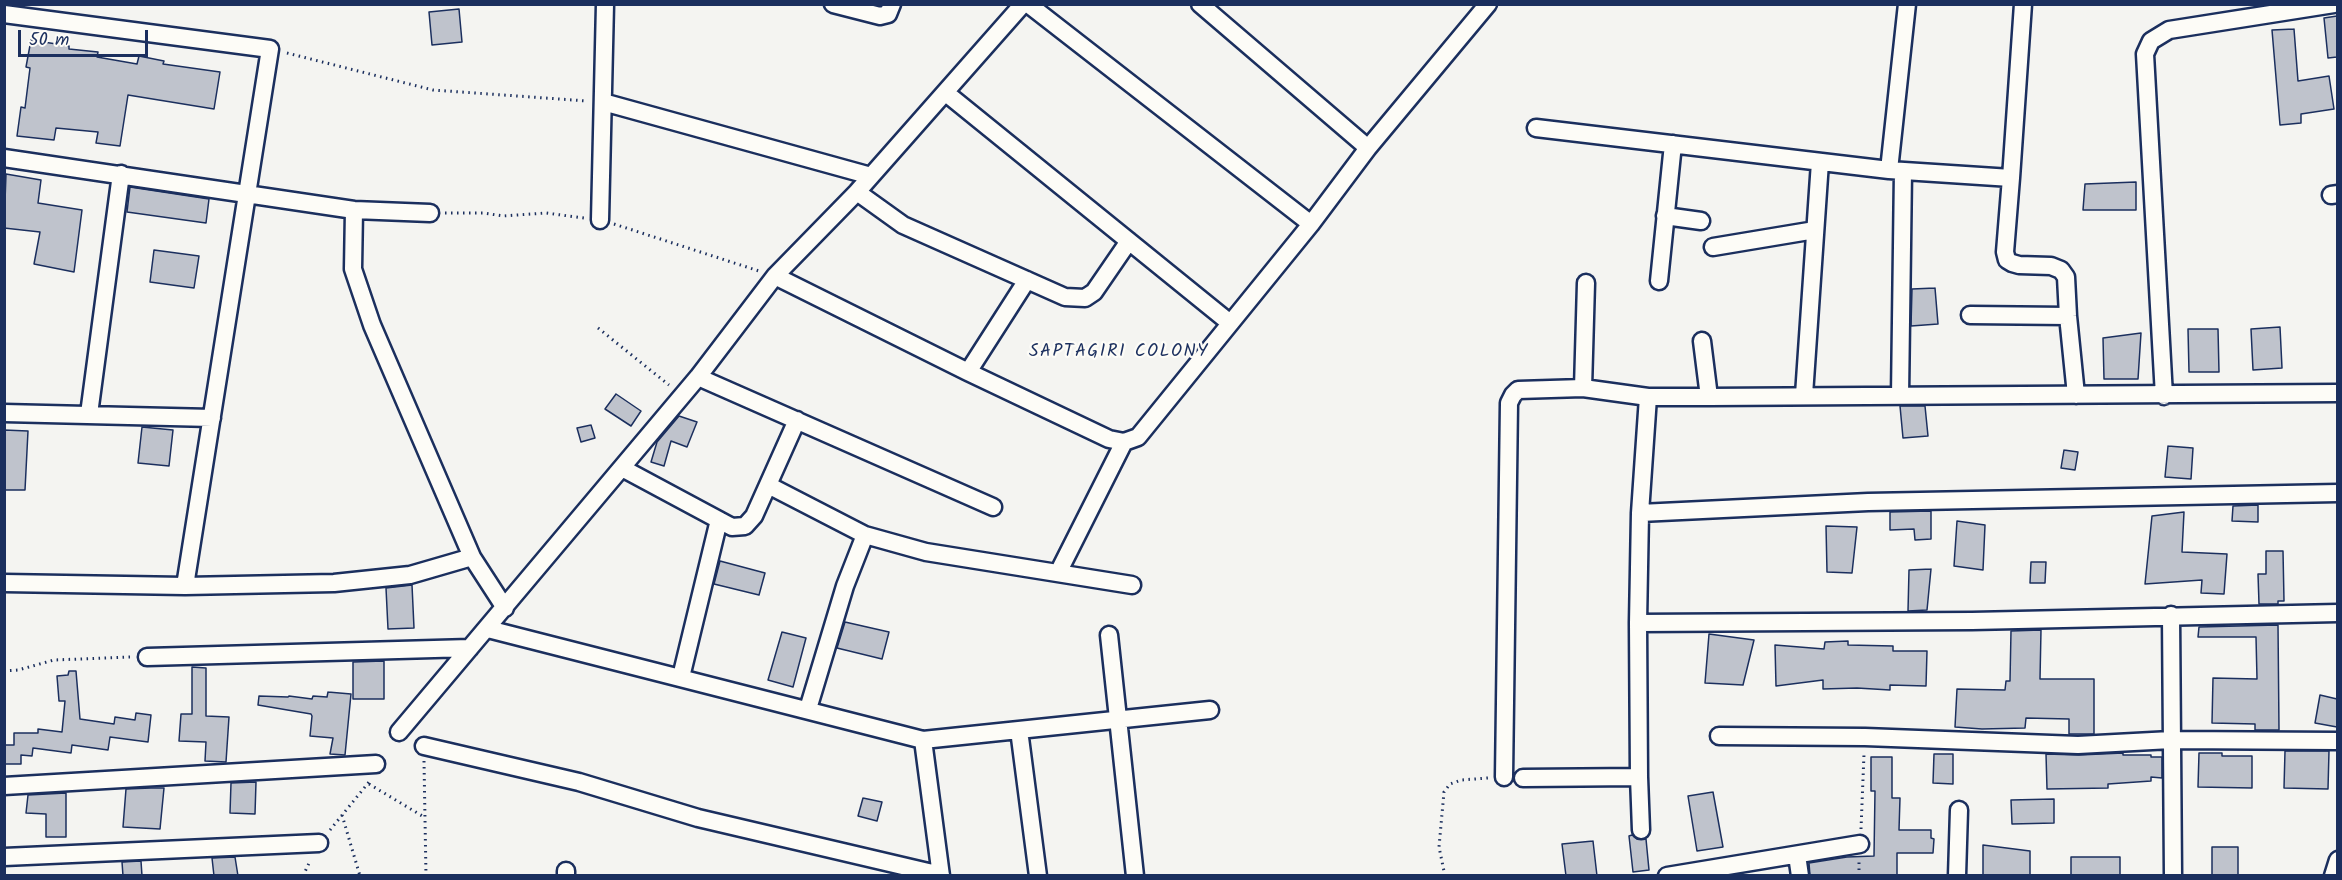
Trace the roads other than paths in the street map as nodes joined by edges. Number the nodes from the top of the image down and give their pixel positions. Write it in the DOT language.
graph roads {
  1 [pos="605,4"];
  2 [pos="833,4"];
  3 [pos="892,4"];
  4 [pos="1023,4"];
  5 [pos="1028,4"];
  6 [pos="1200,4"];
  7 [pos="1488,4"];
  8 [pos="1907,4"];
  9 [pos="2023,4"];
  10 [pos="2334,4"];
  11 [pos="4,14"];
  12 [pos="946,93"];
  13 [pos="603,102"];
  14 [pos="1536,128"];
  15 [pos="1673,144"];
  16 [pos="1368,148"];
  17 [pos="4,158"];
  18 [pos="1820,162"];
  19 [pos="1896,171"];
  20 [pos="121,174"];
  21 [pos="871,176"];
  22 [pos="2011,178"];
  23 [pos="857,192"];
  24 [pos="246,194"];
  25 [pos="354,210"];
  26 [pos="430,213"];
  27 [pos="1665,216"];
  28 [pos="600,220"];
  29 [pos="1701,221"];
  30 [pos="1311,224"];
  31 [pos="1815,230"];
  32 [pos="1129,241"];
  33 [pos="1713,247"];
  34 [pos="775,276"];
  35 [pos="1027,280"];
  36 [pos="1659,281"];
  37 [pos="1586,283"];
  38 [pos="1970,315"];
  39 [pos="2067,316"];
  40 [pos="1230,323"];
  41 [pos="1702,341"];
  42 [pos="968,372"];
  43 [pos="698,377"];
  44 [pos="1583,388"];
  45 [pos="2337,393"];
  46 [pos="1804,395"];
  47 [pos="2076,395"];
  48 [pos="1900,396"];
  49 [pos="2164,396"];
  50 [pos="1648,397"];
  51 [pos="1709,398"];
  52 [pos="4,413"];
  53 [pos="89,414"];
  54 [pos="212,418"];
  55 [pos="797,420"];
  56 [pos="1124,442"];
  57 [pos="622,468"];
  58 [pos="768,485"];
  59 [pos="2337,493"];
  60 [pos="993,507"];
  61 [pos="1640,513"];
  62 [pos="719,520"];
  63 [pos="865,535"];
  64 [pos="472,557"];
  65 [pos="1058,573"];
  66 [pos="4,583"];
  67 [pos="1132,585"];
  68 [pos="186,586"];
  69 [pos="505,608"];
  70 [pos="2337,613"];
  71 [pos="2171,615"];
  72 [pos="1638,622"];
  73 [pos="488,629"];
  74 [pos="1109,634"];
  75 [pos="470,648"];
  76 [pos="147,657"];
  77 [pos="681,677"];
  78 [pos="808,709"];
  79 [pos="1210,710"];
  80 [pos="1118,720"];
  81 [pos="1019,730"];
  82 [pos="399,732"];
  83 [pos="1719,736"];
  84 [pos="923,740"];
  85 [pos="2171,740"];
  86 [pos="2337,741"];
  87 [pos="424,746"];
  88 [pos="376,764"];
  89 [pos="1504,777"];
  90 [pos="1639,777"];
  91 [pos="1523,778"];
  92 [pos="4,786"];
  93 [pos="1959,810"];
  94 [pos="1641,830"];
  95 [pos="320,843"];
  96 [pos="1860,844"];
  97 [pos="1797,855"];
  98 [pos="4,857"];
  99 [pos="2337,860"];
  100 [pos="941,875"];
  101 [pos="1038,876"];
  102 [pos="1135,876"];
  103 [pos="1667,876"];
  104 [pos="1800,876"];
  105 [pos="1957,876"];
  106 [pos="2173,876"];
  107 [pos="2333,876"];
  1 -- 13 [label="street"];
  2 -- 3 [label="street"];
  4 -- 12 [label="street"];
  5 -- 30 [label="street"];
  6 -- 16 [label="street"];
  7 -- 16 [label="street"];
  8 -- 19 [label="street"];
  9 -- 22 [label="street"];
  10 -- 49 [label="street"];
  11 -- 24 [label="street"];
  12 -- 21 [label="street"];
  12 -- 32 [label="street"];
  13 -- 21 [label="street"];
  13 -- 28 [label="street"];
  14 -- 15 [label="street"];
  15 -- 18 [label="street"];
  15 -- 27 [label="street"];
  16 -- 30 [label="street"];
  17 -- 20 [label="street"];
  18 -- 19 [label="street"];
  18 -- 31 [label="street"];
  19 -- 22 [label="street"];
  19 -- 48 [label="street"];
  20 -- 24 [label="street"];
  20 -- 53 [label="street"];
  21 -- 23 [label="street"];
  22 -- 39 [label="street"];
  23 -- 34 [label="street"];
  23 -- 35 [label="street"];
  24 -- 25 [label="street"];
  24 -- 54 [label="street"];
  25 -- 26 [label="street"];
  25 -- 64 [label="street"];
  27 -- 29 [label="street"];
  27 -- 36 [label="street"];
  30 -- 40 [label="street"];
  31 -- 33 [label="street"];
  31 -- 46 [label="street"];
  32 -- 35 [label="street"];
  32 -- 40 [label="street"];
  34 -- 42 [label="street"];
  34 -- 43 [label="street"];
  35 -- 42 [label="street"];
  37 -- 44 [label="street"];
  38 -- 39 [label="street"];
  39 -- 47 [label="street"];
  40 -- 56 [label="street"];
  41 -- 51 [label="street"];
  42 -- 56 [label="street"];
  43 -- 55 [label="street"];
  43 -- 57 [label="street"];
  44 -- 50 [label="street"];
  44 -- 89 [label="street"];
  45 -- 49 [label="street"];
  46 -- 48 [label="street"];
  46 -- 51 [label="street"];
  47 -- 48 [label="street"];
  47 -- 49 [label="street"];
  50 -- 51 [label="street"];
  50 -- 61 [label="street"];
  52 -- 53 [label="street"];
  53 -- 54 [label="street"];
  54 -- 68 [label="street"];
  55 -- 58 [label="street"];
  55 -- 60 [label="street"];
  56 -- 65 [label="street"];
  57 -- 62 [label="street"];
  57 -- 69 [label="street"];
  58 -- 62 [label="street"];
  58 -- 63 [label="street"];
  59 -- 61 [label="street"];
  61 -- 72 [label="street"];
  62 -- 77 [label="street"];
  63 -- 65 [label="street"];
  63 -- 78 [label="street"];
  64 -- 68 [label="street"];
  64 -- 69 [label="street"];
  65 -- 67 [label="street"];
  66 -- 68 [label="street"];
  69 -- 73 [label="street"];
  70 -- 71 [label="street"];
  71 -- 72 [label="street"];
  71 -- 85 [label="street"];
  72 -- 90 [label="street"];
  73 -- 75 [label="street"];
  73 -- 77 [label="street"];
  74 -- 80 [label="street"];
  75 -- 76 [label="street"];
  75 -- 82 [label="street"];
  77 -- 78 [label="street"];
  78 -- 84 [label="street"];
  79 -- 80 [label="street"];
  80 -- 81 [label="street"];
  80 -- 102 [label="street"];
  81 -- 84 [label="street"];
  81 -- 101 [label="street"];
  83 -- 85 [label="street"];
  84 -- 100 [label="street"];
  85 -- 86 [label="street"];
  85 -- 106 [label="street"];
  87 -- 100 [label="street"];
  88 -- 92 [label="street"];
  90 -- 91 [label="street"];
  90 -- 94 [label="street"];
  93 -- 105 [label="street"];
  95 -- 98 [label="street"];
  96 -- 97 [label="street"];
  97 -- 103 [label="street"];
  97 -- 104 [label="street"];
  99 -- 107 [label="street"];
}
